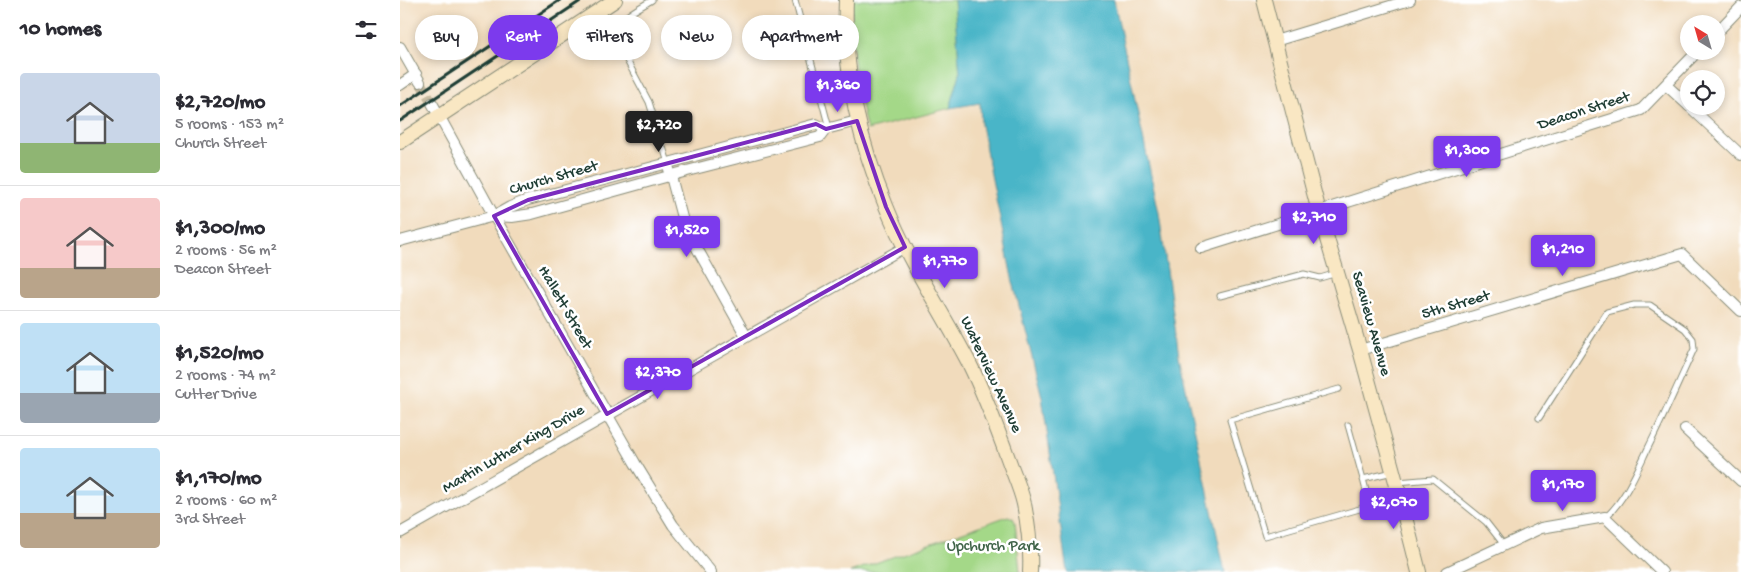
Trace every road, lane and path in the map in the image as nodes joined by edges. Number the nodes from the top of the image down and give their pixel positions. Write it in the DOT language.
graph roads {
  1 [pos="615,0"];
  2 [pos="652,0"];
  3 [pos="795,0"];
  4 [pos="846,0"];
  5 [pos="1264,0"];
  6 [pos="1410,0"];
  7 [pos="1741,7"];
  8 [pos="1725,24"];
  9 [pos="1275,41"];
  10 [pos="400,47"];
  11 [pos="1690,60"];
  12 [pos="400,85"];
  13 [pos="1666,85"];
  14 [pos="1680,98"];
  15 [pos="435,109"];
  16 [pos="1699,115"];
  17 [pos="857,121"];
  18 [pos="828,129"];
  19 [pos="400,142"];
  20 [pos="1741,155"];
  21 [pos="668,163"];
  22 [pos="671,175"];
  23 [pos="1319,212"];
  24 [pos="494,216"];
  25 [pos="400,240"];
  26 [pos="905,247"];
  27 [pos="1201,248"];
  28 [pos="1338,273"];
  29 [pos="1220,296"];
  30 [pos="1741,311"];
  31 [pos="746,336"];
  32 [pos="1360,350"];
  33 [pos="1339,390"];
  34 [pos="607,414"];
  35 [pos="1539,418"];
  36 [pos="1348,425"];
  37 [pos="1685,429"];
  38 [pos="1395,477"];
  39 [pos="1363,479"];
  40 [pos="1741,481"];
  41 [pos="1605,518"];
  42 [pos="400,533"];
  43 [pos="1504,546"];
  44 [pos="711,572"];
  45 [pos="1030,572"];
  46 [pos="1419,572"];
  47 [pos="1447,572"];
  48 [pos="1662,572"];
  1 -- 15 [label="street"];
  2 -- 21 [label="lane"];
  3 -- 18 [label="lane"];
  4 -- 17 [label="street, Waterview Avenue"];
  5 -- 9 [label="street, Seaview Avenue"];
  6 -- 9 [label="street"];
  7 -- 8 [label="street"];
  9 -- 23 [label="street, Seaview Avenue"];
  10 -- 12 [label="street"];
  11 -- 13 [label="street, Deacon Street"];
  13 -- 14 [label="street"];
  13 -- 23 [label="street, Deacon Street"];
  15 -- 19 [label="street"];
  15 -- 24 [label="street, Hallett Street"];
  16 -- 20 [label="street"];
  17 -- 18 [label="street, Church Street"];
  17 -- 26 [label="street, Waterview Avenue"];
  18 -- 21 [label="street, Church Street"];
  18 -- 22 [label="street, Church Street"];
  21 -- 22 [label="street"];
  21 -- 24 [label="street, Church Street"];
  22 -- 24 [label="street, Church Street"];
  22 -- 31 [label="street"];
  23 -- 27 [label="street, Deacon Street"];
  23 -- 28 [label="street, Seaview Avenue"];
  24 -- 25 [label="street, Church Street"];
  24 -- 34 [label="street, Hallett Street"];
  26 -- 31 [label="street, Martin Luther King Drive"];
  26 -- 45 [label="street, Waterview Avenue"];
  28 -- 29 [label="lane"];
  28 -- 32 [label="street, Seaview Avenue"];
  30 -- 32 [label="street, 5th Street"];
  31 -- 34 [label="street, Martin Luther King Drive"];
  32 -- 38 [label="street, Seaview Avenue"];
  33 -- 39 [label="lane"];
  34 -- 42 [label="street, Martin Luther King Drive"];
  34 -- 44 [label="street, Hallett Street"];
  35 -- 41 [label="lane"];
  36 -- 39 [label="lane"];
  37 -- 40 [label="street"];
  38 -- 39 [label="lane"];
  38 -- 43 [label="lane"];
  38 -- 46 [label="street, Seaview Avenue"];
  41 -- 43 [label="street"];
  41 -- 48 [label="street"];
  43 -- 47 [label="street"];
}
